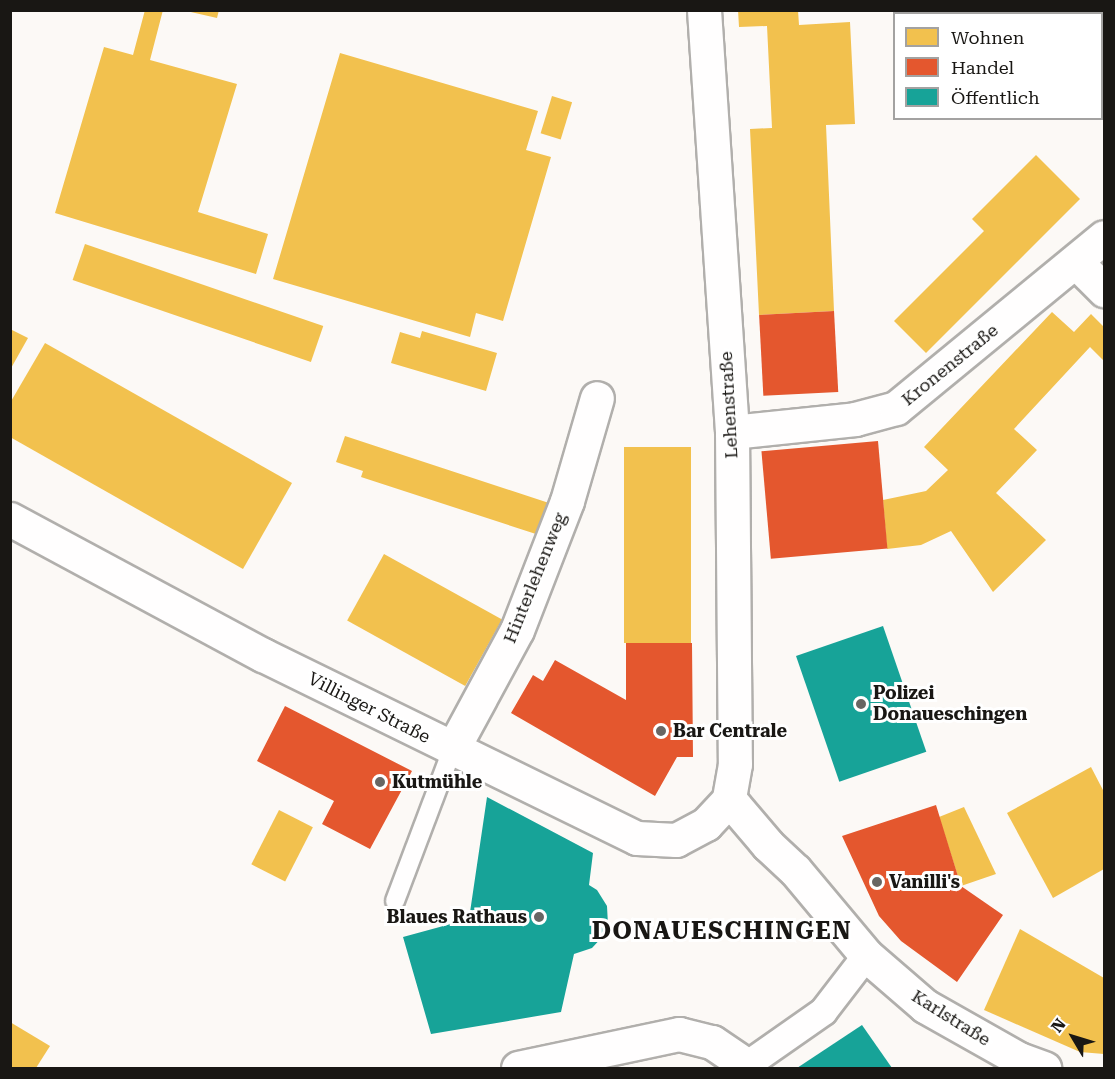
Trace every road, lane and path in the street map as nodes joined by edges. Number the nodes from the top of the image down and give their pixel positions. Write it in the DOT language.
graph roads {
  1 [pos="705,10"];
  2 [pos="1104,237"];
  3 [pos="1076,262"];
  4 [pos="1104,290"];
  5 [pos="597,398"];
  6 [pos="732,432"];
  7 [pos="10,519"];
  8 [pos="452,750"];
  9 [pos="729,799"];
  10 [pos="395,901"];
  11 [pos="866,955"];
  12 [pos="1026,1065"];
  13 [pos="746,1067"];
  14 [pos="518,1068"];
  1 -- 6 [label="street, Lehenstraße"];
  2 -- 3 [label="street, Kronenstraße"];
  3 -- 4 [label="street"];
  3 -- 6 [label="street, Kronenstraße"];
  5 -- 8 [label="street, Hinterlehenweg"];
  6 -- 9 [label="street, Lehenstraße"];
  7 -- 8 [label="street, Villinger Straße"];
  8 -- 9 [label="street, Villinger Straße"];
  8 -- 10 [label="lane"];
  9 -- 11 [label="street, Karlstraße"];
  11 -- 12 [label="street, Karlstraße"];
  11 -- 13 [label="street"];
  13 -- 14 [label="street"];
}
